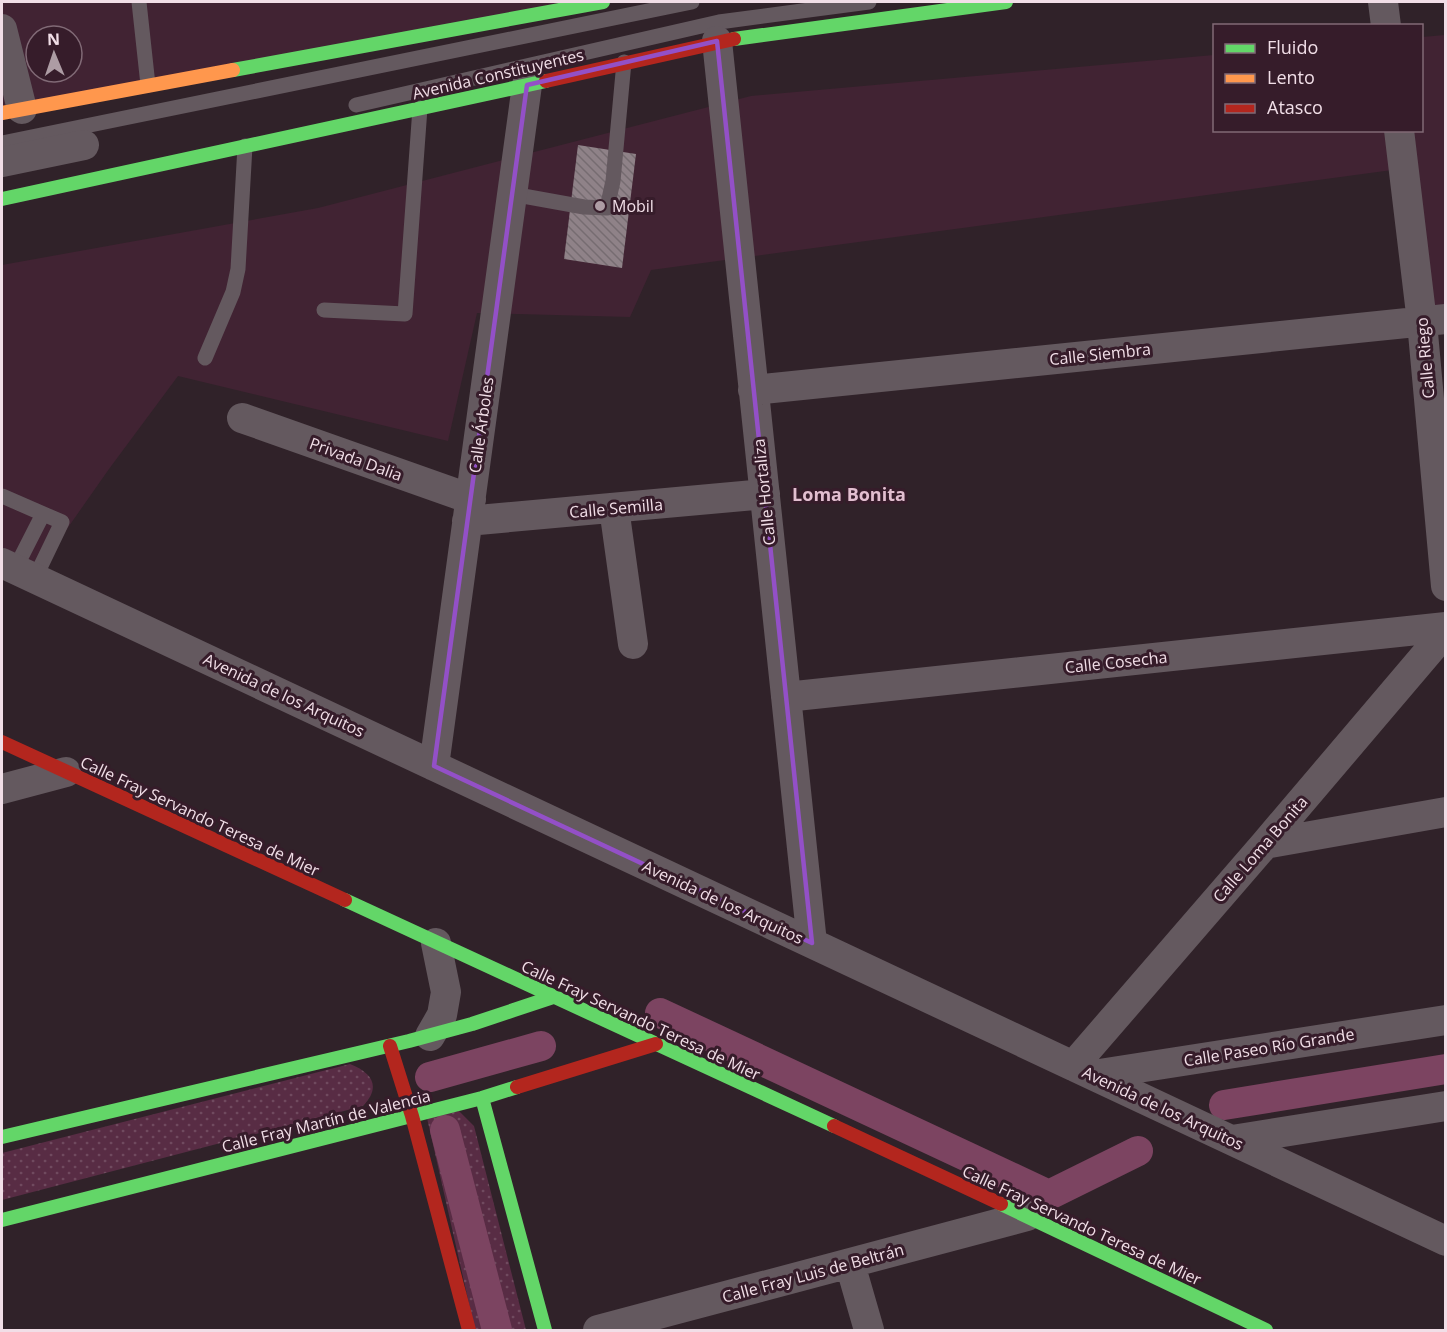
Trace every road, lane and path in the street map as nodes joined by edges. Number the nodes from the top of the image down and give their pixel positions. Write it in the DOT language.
graph roads {
  1 [pos="139,2"];
  2 [pos="603,2"];
  3 [pos="692,2"];
  4 [pos="869,2"];
  5 [pos="1006,2"];
  6 [pos="1383,2"];
  7 [pos="1386,24"];
  8 [pos="2,29"];
  9 [pos="717,41"];
  10 [pos="624,62"];
  11 [pos="527,85"];
  12 [pos="147,86"];
  13 [pos="420,108"];
  14 [pos="339,109"];
  15 [pos="12,111"];
  16 [pos="258,128"];
  17 [pos="1399,132"];
  18 [pos="2,142"];
  19 [pos="84,145"];
  20 [pos="245,146"];
  21 [pos="2,162"];
  22 [pos="45,174"];
  23 [pos="512,194"];
  24 [pos="2,199"];
  25 [pos="324,310"];
  26 [pos="1434,320"];
  27 [pos="205,358"];
  28 [pos="753,390"];
  29 [pos="242,418"];
  30 [pos="765,494"];
  31 [pos="2,496"];
  32 [pos="615,508"];
  33 [pos="469,510"];
  34 [pos="43,514"];
  35 [pos="17,570"];
  36 [pos="1446,586"];
  37 [pos="1446,629"];
  38 [pos="633,644"];
  39 [pos="786,697"];
  40 [pos="2,742"];
  41 [pos="434,766"];
  42 [pos="66,772"];
  43 [pos="2,789"];
  44 [pos="1446,812"];
  45 [pos="1265,844"];
  46 [pos="436,943"];
  47 [pos="812,943"];
  48 [pos="553,997"];
  49 [pos="1446,1020"];
  50 [pos="430,1036"];
  51 [pos="656,1044"];
  52 [pos="390,1046"];
  53 [pos="1083,1070"];
  54 [pos="482,1098"];
  55 [pos="1446,1106"];
  56 [pos="412,1116"];
  57 [pos="2,1137"];
  58 [pos="1232,1140"];
  59 [pos="1027,1216"];
  60 [pos="2,1220"];
  61 [pos="1446,1241"];
  62 [pos="850,1264"];
  63 [pos="468,1330"];
  64 [pos="544,1330"];
  65 [pos="598,1330"];
  66 [pos="869,1330"];
  67 [pos="1266,1330"];
  1 -- 12 [label="lane"];
  2 -- 12 [label="street"];
  3 -- 18 [label="lane"];
  4 -- 14 [label="lane"];
  5 -- 9 [label="street, Avenida Constituyentes"];
  6 -- 7 [label="street"];
  8 -- 15 [label="street"];
  9 -- 10 [label="street, Avenida Constituyentes"];
  9 -- 28 [label="street, Calle Hortaliza"];
  10 -- 11 [label="street, Avenida Constituyentes"];
  10 -- 23 [label="lane"];
  11 -- 13 [label="street, Avenida Constituyentes"];
  11 -- 23 [label="street, Calle Árboles"];
  12 -- 15 [label="street"];
  13 -- 20 [label="street, Avenida Constituyentes"];
  13 -- 25 [label="lane"];
  16 -- 22 [label="lane"];
  17 -- 26 [label="street, Calle Riego"];
  19 -- 21 [label="street"];
  20 -- 24 [label="street, Avenida Constituyentes"];
  20 -- 27 [label="lane"];
  23 -- 33 [label="street, Calle Árboles"];
  26 -- 28 [label="street, Calle Siembra"];
  26 -- 36 [label="street, Calle Riego"];
  28 -- 30 [label="street, Calle Hortaliza"];
  29 -- 33 [label="street, Privada Dalia"];
  30 -- 32 [label="street, Calle Semilla"];
  30 -- 39 [label="street, Calle Hortaliza"];
  31 -- 34 [label="lane"];
  32 -- 33 [label="street, Calle Semilla"];
  32 -- 38 [label="street"];
  33 -- 41 [label="street, Calle Árboles"];
  34 -- 35 [label="lane"];
  34 -- 35 [label="lane"];
  35 -- 41 [label="street, Avenida de los Arquitos"];
  37 -- 39 [label="street, Calle Cosecha"];
  37 -- 45 [label="street, Calle Loma Bonita"];
  39 -- 47 [label="street, Calle Hortaliza"];
  40 -- 42 [label="street, Calle Fray Servando Teresa de Mier"];
  41 -- 47 [label="street, Avenida de los Arquitos"];
  42 -- 43 [label="street"];
  42 -- 46 [label="street, Calle Fray Servando Teresa de Mier"];
  44 -- 45 [label="street"];
  45 -- 53 [label="street, Calle Loma Bonita"];
  46 -- 48 [label="street, Calle Fray Servando Teresa de Mier"];
  46 -- 50 [label="street"];
  47 -- 53 [label="street, Avenida de los Arquitos"];
  48 -- 50 [label="street"];
  48 -- 51 [label="street, Calle Fray Servando Teresa de Mier"];
  49 -- 53 [label="street, Calle Paseo Río Grande"];
  50 -- 52 [label="street"];
  51 -- 54 [label="street, Calle Fray Martín de Valencia"];
  51 -- 59 [label="street, Calle Fray Servando Teresa de Mier"];
  52 -- 56 [label="street"];
  52 -- 57 [label="street"];
  53 -- 58 [label="street, Avenida de los Arquitos"];
  54 -- 56 [label="street, Calle Fray Martín de Valencia"];
  54 -- 64 [label="street"];
  55 -- 58 [label="street"];
  56 -- 60 [label="street, Calle Fray Martín de Valencia"];
  56 -- 63 [label="street"];
  58 -- 61 [label="street, Avenida de los Arquitos"];
  59 -- 62 [label="street, Calle Fray Luis de Beltrán"];
  59 -- 67 [label="street, Calle Fray Servando Teresa de Mier"];
  62 -- 65 [label="street, Calle Fray Luis de Beltrán"];
  62 -- 66 [label="street"];
}
